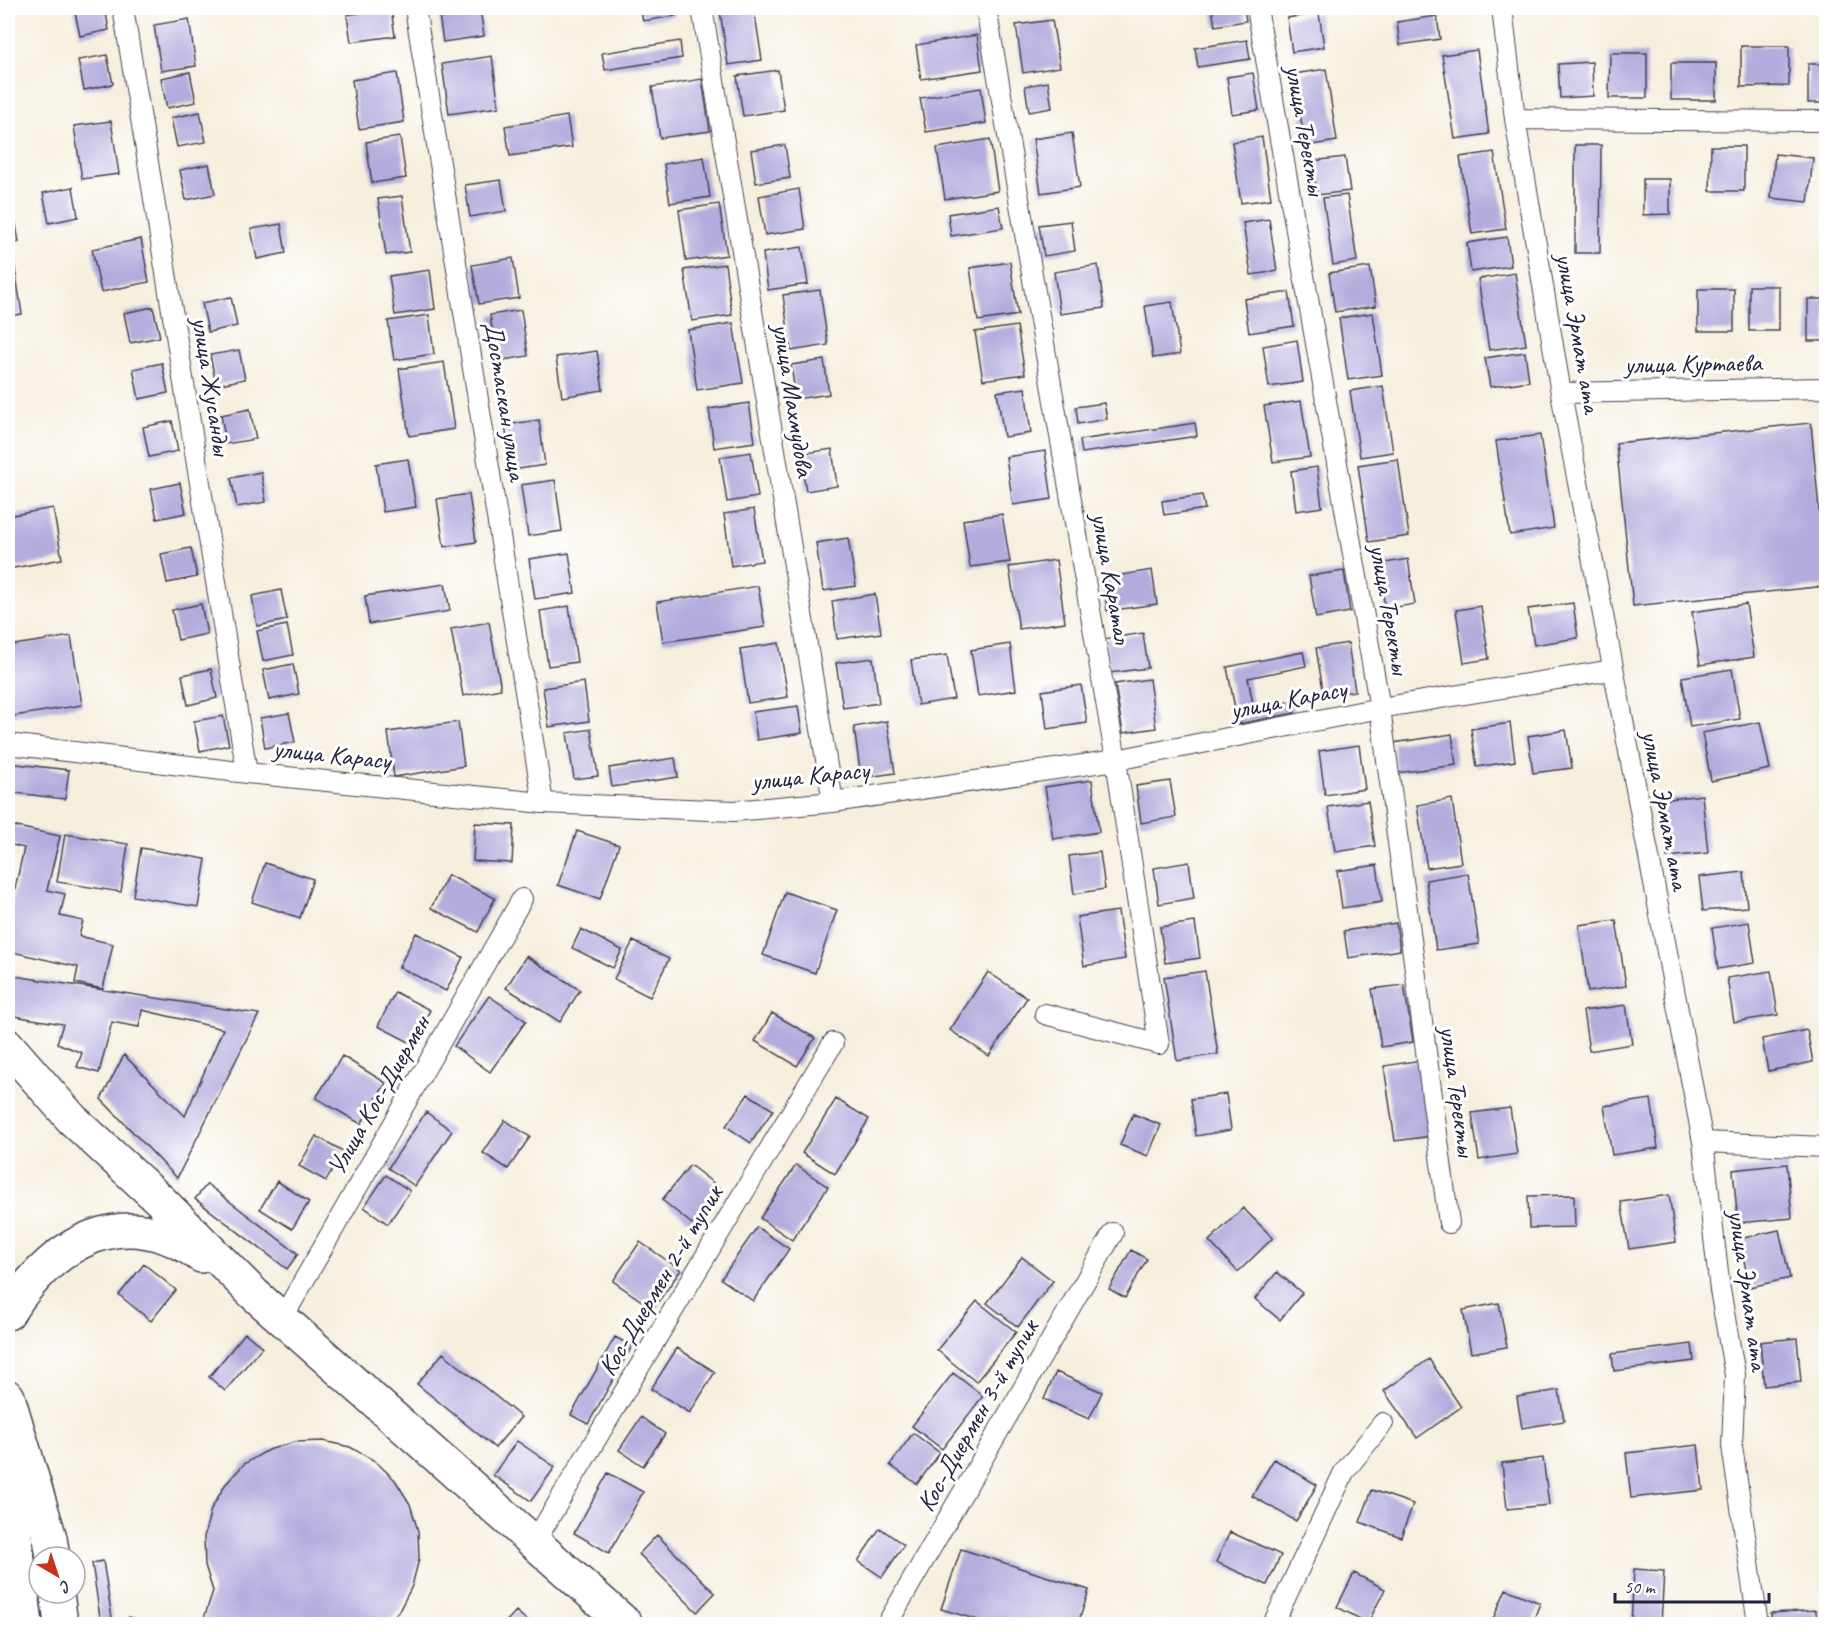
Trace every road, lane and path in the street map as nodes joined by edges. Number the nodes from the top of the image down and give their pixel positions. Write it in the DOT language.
graph roads {
  1 [pos="123,8"];
  2 [pos="415,8"];
  3 [pos="702,8"];
  4 [pos="986,8"];
  5 [pos="1257,8"];
  6 [pos="1502,8"];
  7 [pos="1515,119"];
  8 [pos="1827,122"];
  9 [pos="1827,388"];
  10 [pos="1561,393"];
  11 [pos="1612,670"];
  12 [pos="1380,708"];
  13 [pos="8,744"];
  14 [pos="1116,760"];
  15 [pos="247,773"];
  16 [pos="833,802"];
  17 [pos="543,803"];
  18 [pos="522,898"];
  19 [pos="1045,1014"];
  20 [pos="833,1044"];
  21 [pos="8,1046"];
  22 [pos="1704,1142"];
  23 [pos="1827,1147"];
  24 [pos="1449,1223"];
  25 [pos="1113,1233"];
  26 [pos="254,1294"];
  27 [pos="8,1313"];
  28 [pos="282,1319"];
  29 [pos="8,1397"];
  30 [pos="1383,1423"];
  31 [pos="8,1480"];
  32 [pos="534,1543"];
  33 [pos="51,1545"];
  34 [pos="59,1605"];
  35 [pos="26,1624"];
  36 [pos="61,1624"];
  37 [pos="626,1624"];
  38 [pos="887,1624"];
  39 [pos="1274,1624"];
  40 [pos="1758,1624"];
  1 -- 15 [label="street, улица Жусанды"];
  2 -- 17 [label="street, Достаскан улица"];
  3 -- 16 [label="street, улица Махмудова"];
  4 -- 14 [label="street, улица Каратал"];
  5 -- 12 [label="street, улица Теректы"];
  6 -- 7 [label="street, улица Эрмат ата"];
  7 -- 8 [label="street"];
  7 -- 10 [label="street, улица Эрмат ата"];
  9 -- 10 [label="street, улица Куртаева"];
  10 -- 11 [label="street, улица Эрмат ата"];
  11 -- 12 [label="street, улица Карасу"];
  11 -- 22 [label="street, улица Эрмат ата"];
  12 -- 14 [label="street, улица Карасу"];
  12 -- 24 [label="street, улица Теректы"];
  13 -- 15 [label="street, улица Карасу"];
  14 -- 16 [label="street, улица Карасу"];
  14 -- 19 [label="street, улица Каратал"];
  15 -- 17 [label="street, улица Карасу"];
  16 -- 17 [label="street, улица Карасу"];
  18 -- 28 [label="street, Улица Кос-Диермен"];
  20 -- 32 [label="street, Кос-Диермен 2-й тупик"];
  21 -- 26 [label="highway"];
  22 -- 23 [label="street"];
  22 -- 40 [label="street, улица Эрмат ата"];
  25 -- 38 [label="street, Кос-Диермен 3-й тупик"];
  26 -- 27 [label="highway"];
  26 -- 28 [label="highway"];
  28 -- 32 [label="highway"];
  29 -- 33 [label="highway"];
  30 -- 39 [label="street"];
  31 -- 35 [label="highway"];
  32 -- 37 [label="highway"];
  34 -- 36 [label="highway"];
}
